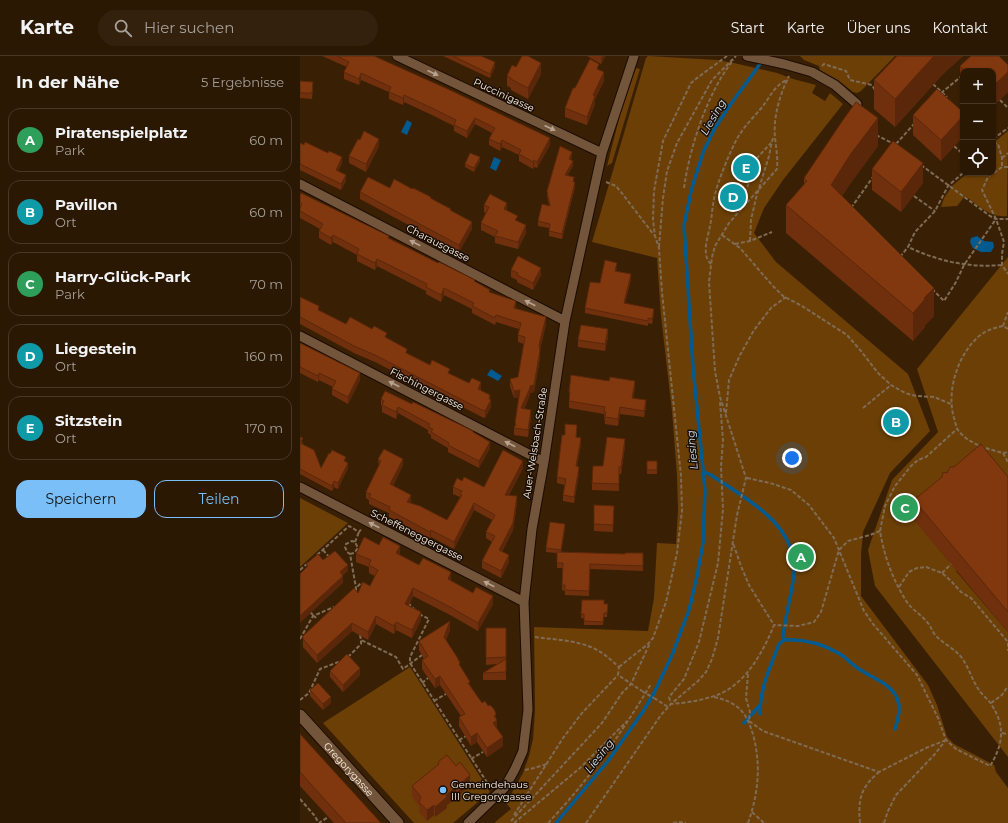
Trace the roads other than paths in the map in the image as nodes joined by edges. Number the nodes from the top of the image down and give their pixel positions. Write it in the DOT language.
graph roads {
  1 [pos="397,56"];
  2 [pos="634,56"];
  3 [pos="747,56"];
  4 [pos="857,104"];
  5 [pos="602,153"];
  6 [pos="300,184"];
  7 [pos="565,321"];
  8 [pos="300,336"];
  9 [pos="544,462"];
  10 [pos="300,487"];
  11 [pos="524,602"];
  12 [pos="300,715"];
  13 [pos="398,823"];
  14 [pos="468,823"];
  1 -- 5 [label="street, Puccinigasse, one-way"];
  2 -- 5 [label="street, Auer-Welsbach-Straße"];
  3 -- 4 [label="street"];
  5 -- 7 [label="street, Auer-Welsbach-Straße"];
  7 -- 6 [label="street, Charausgasse, one-way"];
  7 -- 9 [label="street, Auer-Welsbach-Straße"];
  9 -- 8 [label="street, Fischingergasse, one-way"];
  9 -- 11 [label="street, Auer-Welsbach-Straße"];
  11 -- 10 [label="street, Scheffeneggergasse, one-way"];
  11 -- 14 [label="street, Auer-Welsbach-Straße"];
  12 -- 13 [label="street, Gregorygasse"];
}
